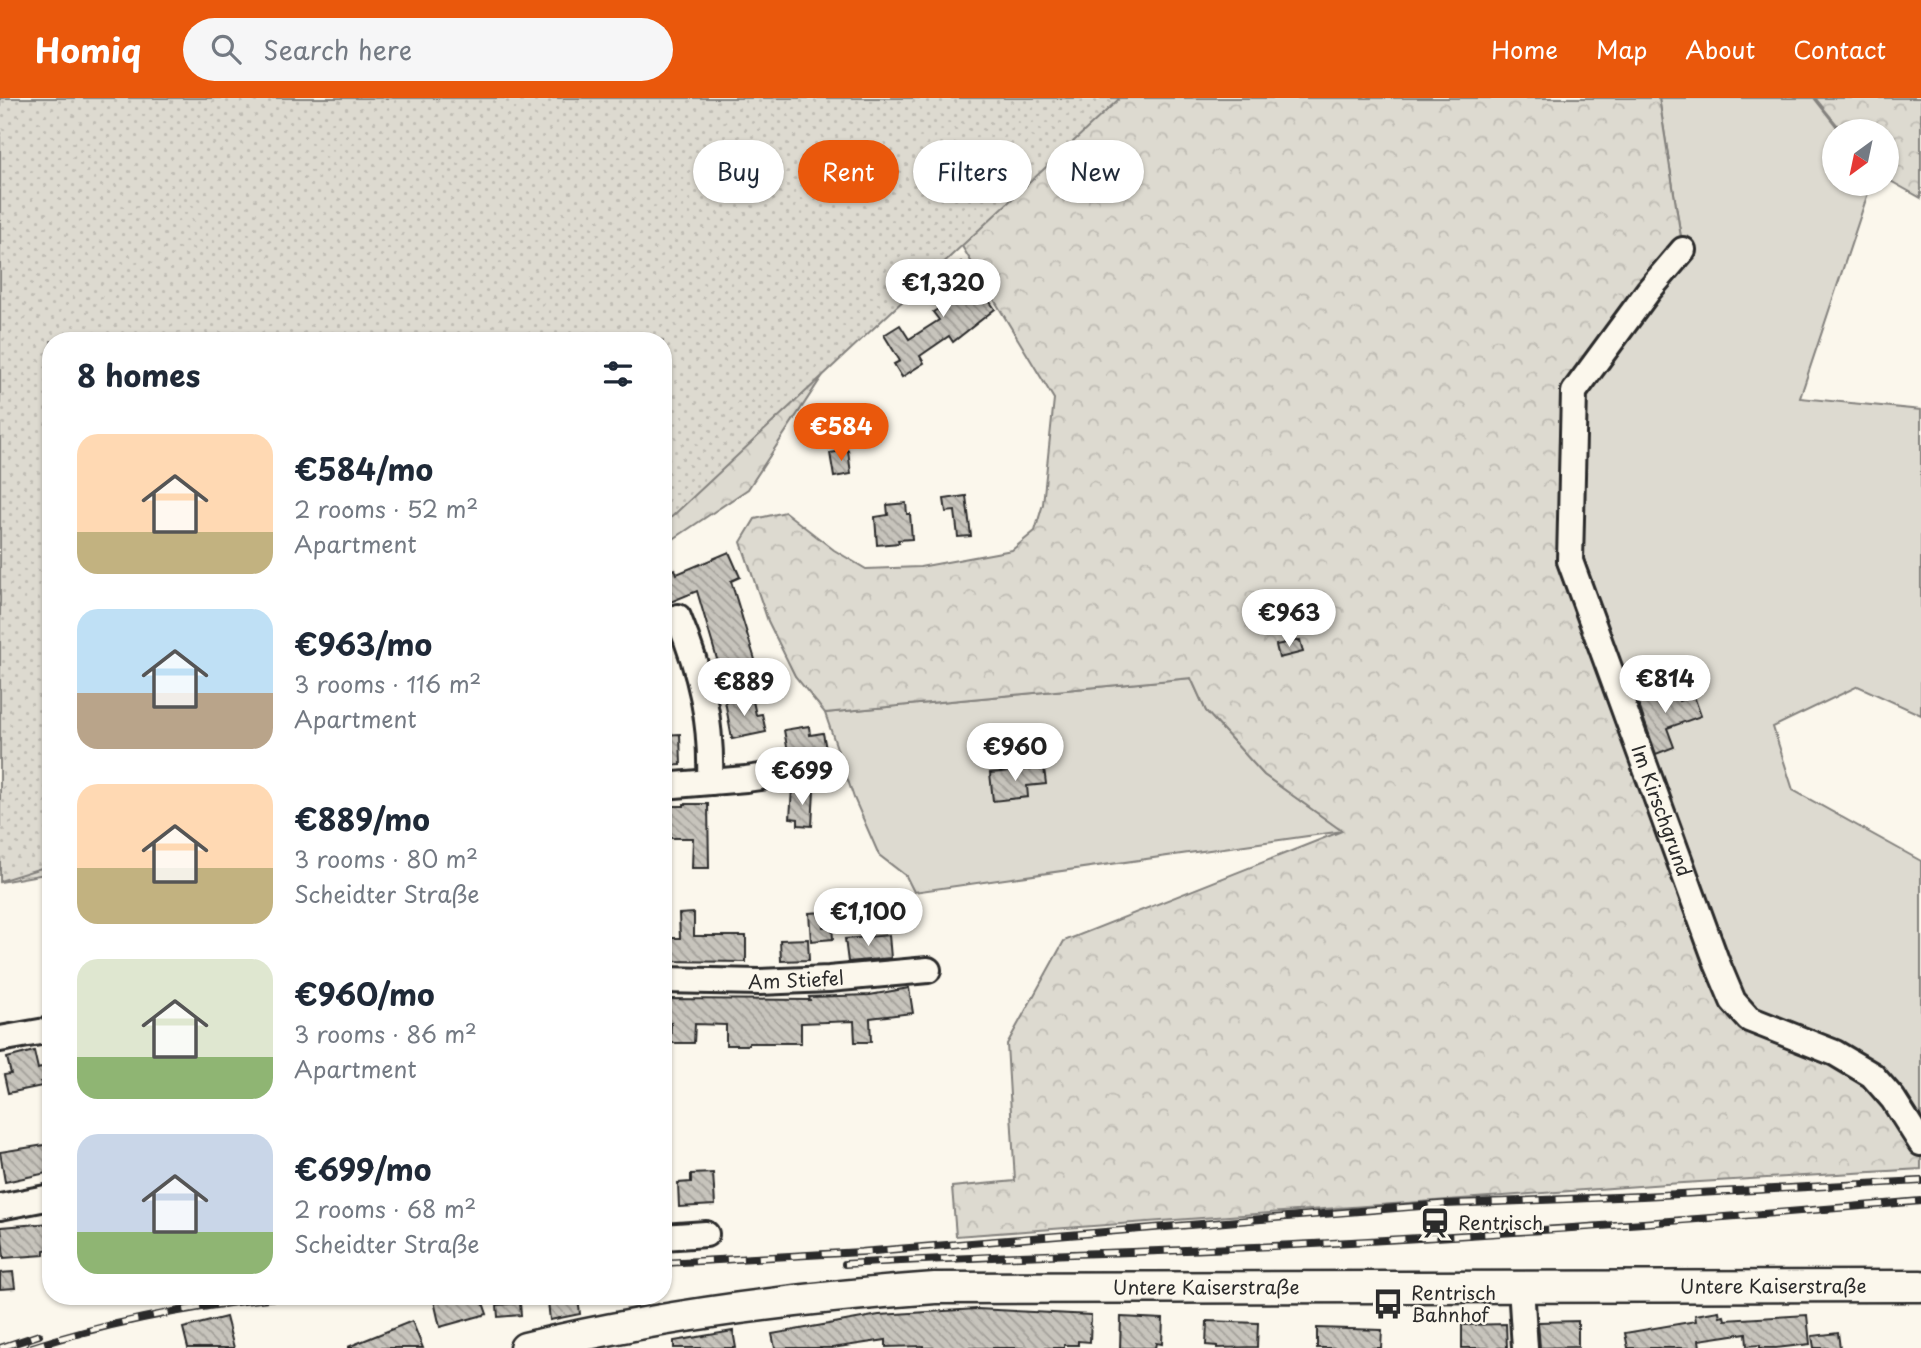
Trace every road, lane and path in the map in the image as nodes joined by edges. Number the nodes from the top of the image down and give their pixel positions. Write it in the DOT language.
graph roads {
  1 [pos="1683,250"];
  2 [pos="678,617"];
  3 [pos="826,768"];
  4 [pos="710,782"];
  5 [pos="672,785"];
  6 [pos="928,970"];
  7 [pos="672,979"];
  8 [pos="42,1032"];
  9 [pos="0,1039"];
  10 [pos="1921,1143"];
  11 [pos="42,1199"];
  12 [pos="0,1207"];
  13 [pos="706,1234"];
  14 [pos="672,1236"];
  15 [pos="1907,1286"];
  16 [pos="1521,1287"];
  17 [pos="525,1348"];
  18 [pos="1525,1348"];
  1 -- 10 [label="street, Im Kirschgrund"];
  2 -- 4 [label="street"];
  3 -- 4 [label="street"];
  4 -- 5 [label="street"];
  6 -- 7 [label="street, Am Stiefel"];
  8 -- 9 [label="street"];
  11 -- 12 [label="street"];
  13 -- 14 [label="street"];
  15 -- 16 [label="main road, Untere Kaiserstraße"];
  16 -- 17 [label="main road, Untere Kaiserstraße"];
  16 -- 18 [label="street"];
}
